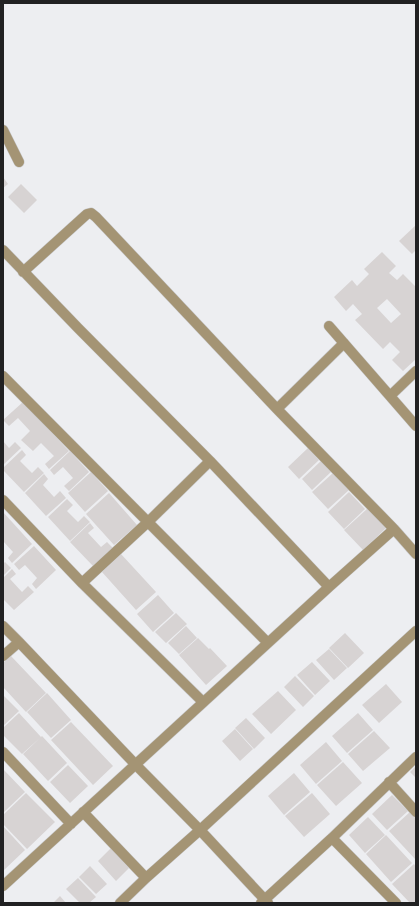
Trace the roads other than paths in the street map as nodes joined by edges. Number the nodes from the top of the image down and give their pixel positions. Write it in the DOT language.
graph roads {
  1 [pos="3,130"];
  2 [pos="19,162"];
  3 [pos="3,250"];
  4 [pos="23,272"];
  5 [pos="329,326"];
  6 [pos="344,343"];
  7 [pos="416,371"];
  8 [pos="3,376"];
  9 [pos="390,396"];
  10 [pos="278,409"];
  11 [pos="416,425"];
  12 [pos="210,461"];
  13 [pos="3,500"];
  14 [pos="148,522"];
  15 [pos="394,529"];
  16 [pos="416,554"];
  17 [pos="82,583"];
  18 [pos="329,587"];
  19 [pos="3,626"];
  20 [pos="416,631"];
  21 [pos="19,642"];
  22 [pos="268,643"];
  23 [pos="3,656"];
  24 [pos="204,702"];
  25 [pos="3,752"];
  26 [pos="416,757"];
  27 [pos="135,764"];
  28 [pos="389,782"];
  29 [pos="83,812"];
  30 [pos="416,812"];
  31 [pos="71,824"];
  32 [pos="200,830"];
  33 [pos="332,838"];
  34 [pos="146,878"];
  35 [pos="3,886"];
  36 [pos="265,902"];
  37 [pos="120,903"];
  38 [pos="396,903"];
  1 -- 2 [label="street"];
  3 -- 4 [label="street"];
  4 -- 10 [label="street"];
  4 -- 12 [label="street"];
  5 -- 6 [label="street"];
  6 -- 9 [label="street"];
  6 -- 10 [label="street"];
  7 -- 9 [label="street"];
  8 -- 14 [label="street"];
  9 -- 11 [label="street"];
  10 -- 15 [label="street"];
  12 -- 14 [label="street"];
  12 -- 18 [label="street"];
  13 -- 17 [label="street"];
  14 -- 17 [label="street"];
  14 -- 22 [label="street"];
  15 -- 16 [label="street"];
  15 -- 18 [label="street"];
  17 -- 24 [label="street"];
  18 -- 22 [label="street"];
  19 -- 21 [label="street"];
  20 -- 32 [label="street"];
  21 -- 23 [label="street"];
  21 -- 27 [label="street"];
  22 -- 24 [label="street"];
  24 -- 27 [label="street"];
  25 -- 31 [label="street"];
  26 -- 28 [label="street"];
  27 -- 29 [label="street"];
  27 -- 32 [label="street"];
  28 -- 30 [label="street"];
  28 -- 33 [label="street"];
  29 -- 31 [label="street"];
  29 -- 34 [label="street"];
  31 -- 35 [label="street"];
  32 -- 34 [label="street"];
  32 -- 36 [label="street"];
  33 -- 36 [label="street"];
  33 -- 38 [label="street"];
  34 -- 37 [label="street"];
}
